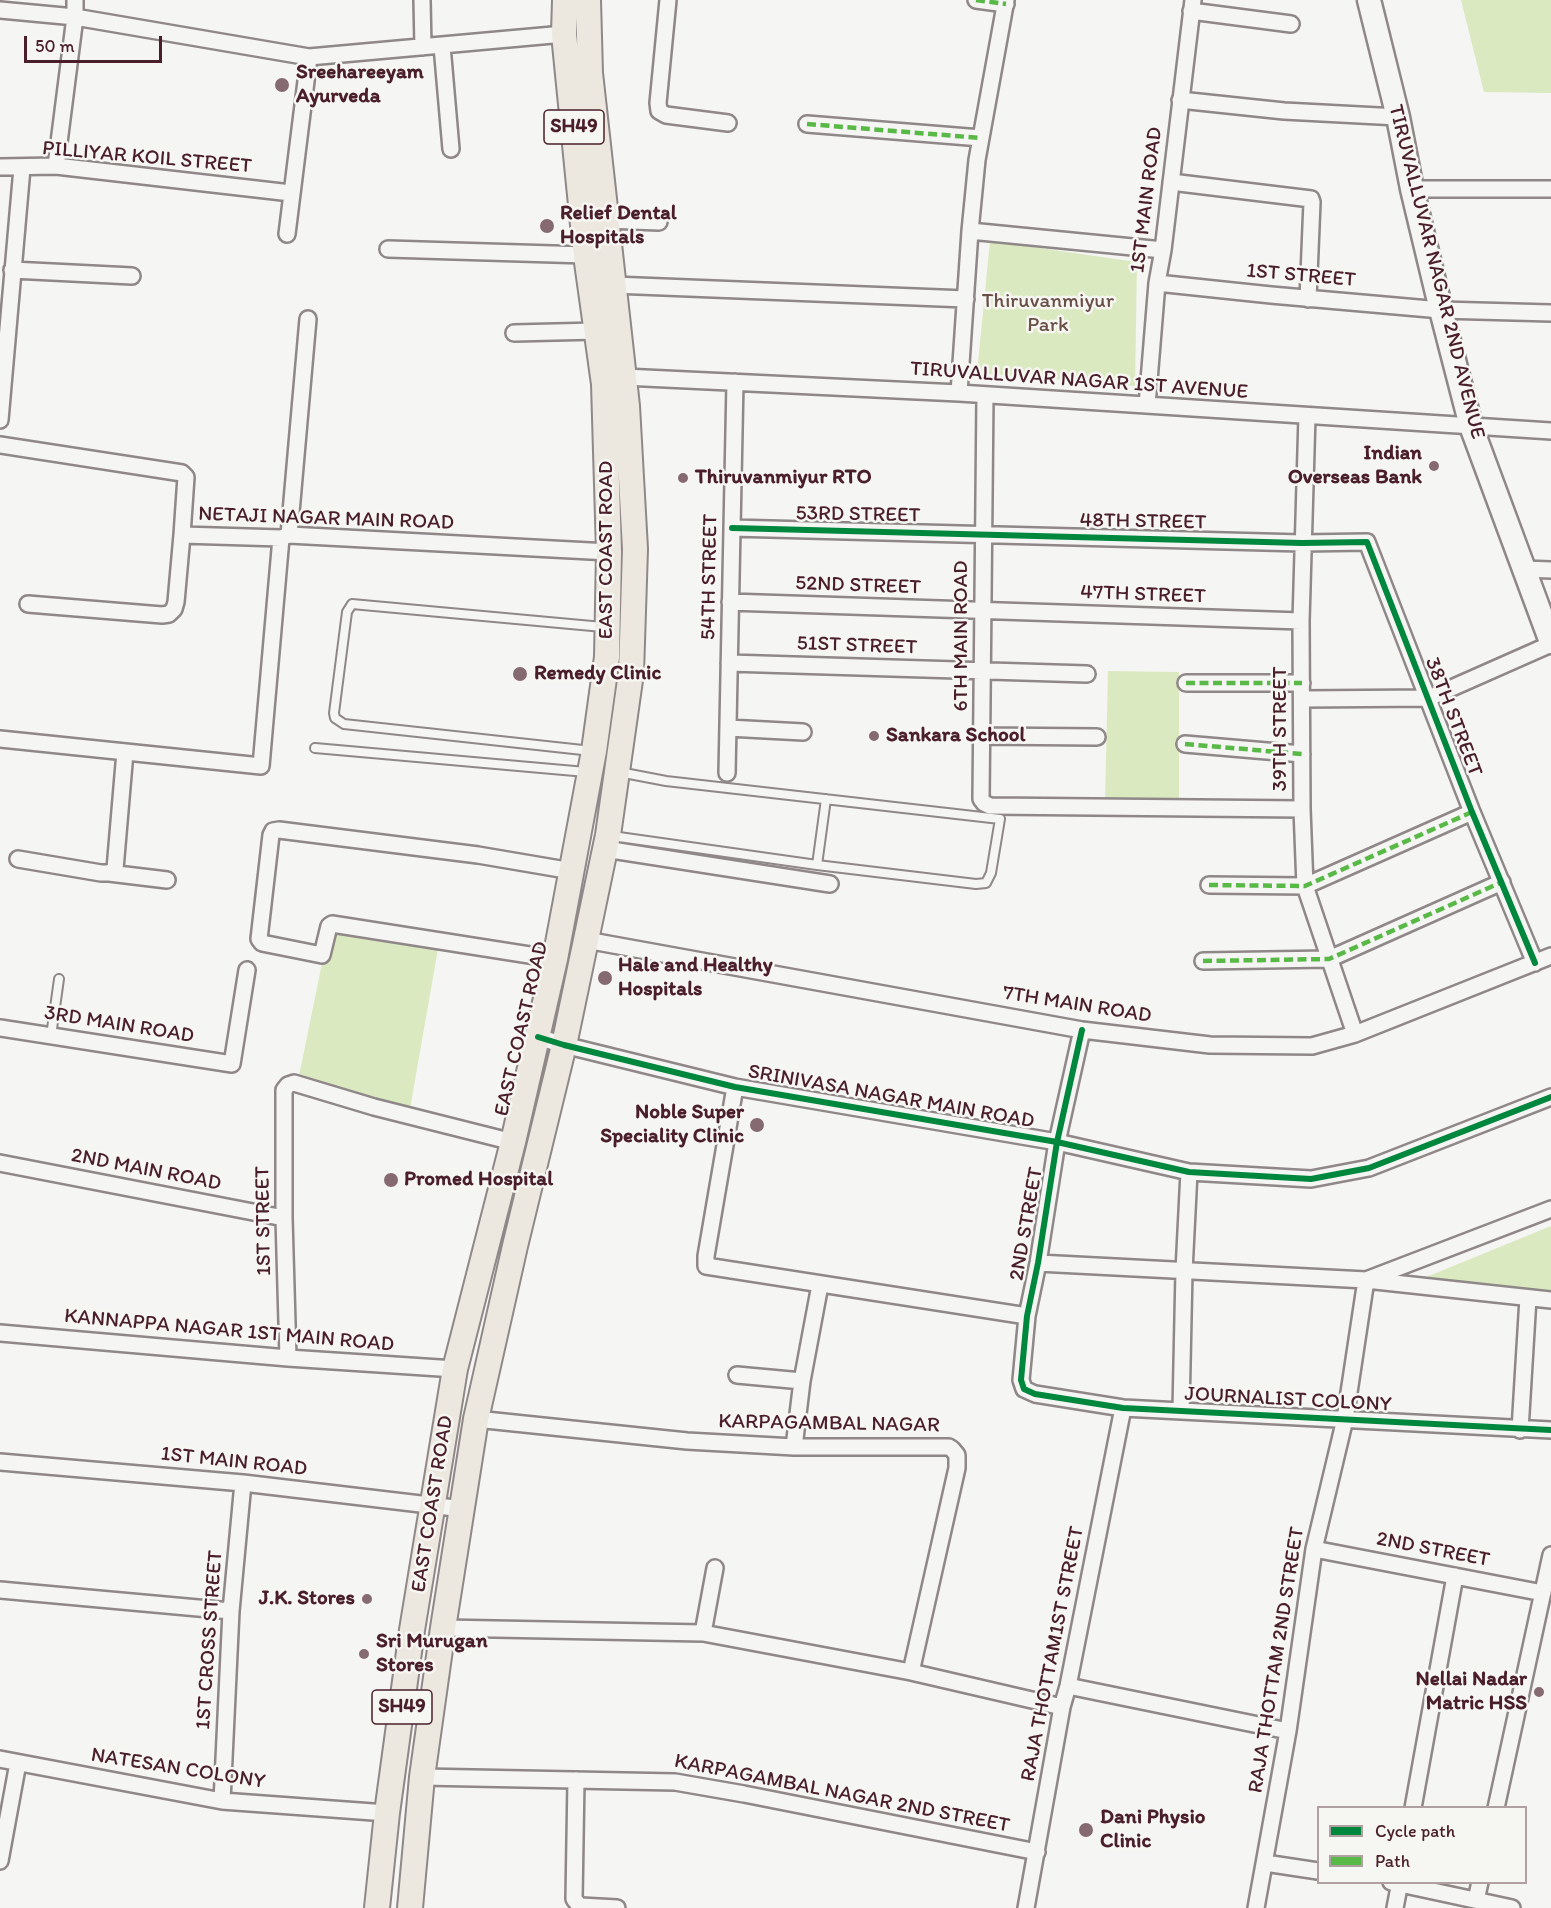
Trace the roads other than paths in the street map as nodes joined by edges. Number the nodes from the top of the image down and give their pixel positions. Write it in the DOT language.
graph roads {
  1 [pos="75,0"];
  2 [pos="422,0"];
  3 [pos="565,0"];
  4 [pos="588,0"];
  5 [pos="668,0"];
  6 [pos="976,0"];
  7 [pos="1369,0"];
  8 [pos="1006,2"];
  9 [pos="1192,5"];
  10 [pos="0,10"];
  11 [pos="75,17"];
  12 [pos="1291,24"];
  13 [pos="564,34"];
  14 [pos="442,46"];
  15 [pos="423,47"];
  16 [pos="309,57"];
  17 [pos="1180,100"];
  18 [pos="1398,117"];
  19 [pos="728,123"];
  20 [pos="807,124"];
  21 [pos="981,138"];
  22 [pos="451,149"];
  23 [pos="56,166"];
  24 [pos="0,167"];
  25 [pos="22,168"];
  26 [pos="1171,182"];
  27 [pos="1412,189"];
  28 [pos="1551,189"];
  29 [pos="291,193"];
  30 [pos="605,220"];
  31 [pos="659,222"];
  32 [pos="970,231"];
  33 [pos="287,234"];
  34 [pos="388,249"];
  35 [pos="1163,250"];
  36 [pos="586,255"];
  37 [pos="12,270"];
  38 [pos="132,276"];
  39 [pos="1157,283"];
  40 [pos="613,285"];
  41 [pos="1308,298"];
  42 [pos="966,299"];
  43 [pos="5,300"];
  44 [pos="1441,310"];
  45 [pos="1551,313"];
  46 [pos="308,319"];
  47 [pos="597,331"];
  48 [pos="514,333"];
  49 [pos="2,359"];
  50 [pos="614,380"];
  51 [pos="735,382"];
  52 [pos="959,393"];
  53 [pos="985,396"];
  54 [pos="1147,405"];
  55 [pos="1307,416"];
  56 [pos="0,420"];
  57 [pos="1471,426"];
  58 [pos="1551,431"];
  59 [pos="0,445"];
  60 [pos="732,528"];
  61 [pos="182,535"];
  62 [pos="984,535"];
  63 [pos="285,537"];
  64 [pos="1302,543"];
  65 [pos="609,552"];
  66 [pos="1523,570"];
  67 [pos="1551,570"];
  68 [pos="730,602"];
  69 [pos="28,604"];
  70 [pos="983,611"];
  71 [pos="1301,621"];
  72 [pos="608,627"];
  73 [pos="1551,643"];
  74 [pos="729,663"];
  75 [pos="983,671"];
  76 [pos="1087,674"];
  77 [pos="1186,683"];
  78 [pos="1302,683"];
  79 [pos="1429,698"];
  80 [pos="1302,699"];
  81 [pos="728,728"];
  82 [pos="803,732"];
  83 [pos="982,736"];
  84 [pos="1097,737"];
  85 [pos="0,740"];
  86 [pos="1185,744"];
  87 [pos="315,748"];
  88 [pos="125,752"];
  89 [pos="1302,754"];
  90 [pos="591,762"];
  91 [pos="617,771"];
  92 [pos="727,773"];
  93 [pos="826,799"];
  94 [pos="1302,809"];
  95 [pos="1472,812"];
  96 [pos="606,842"];
  97 [pos="18,859"];
  98 [pos="817,865"];
  99 [pos="572,871"];
  100 [pos="109,873"];
  101 [pos="167,880"];
  102 [pos="1502,882"];
  103 [pos="830,884"];
  104 [pos="1209,885"];
  105 [pos="1305,886"];
  106 [pos="586,940"];
  107 [pos="1551,956"];
  108 [pos="555,959"];
  109 [pos="1329,959"];
  110 [pos="1203,961"];
  111 [pos="1535,963"];
  112 [pos="247,970"];
  113 [pos="59,980"];
  114 [pos="0,1028"];
  115 [pos="1082,1030"];
  116 [pos="1355,1034"];
  117 [pos="51,1036"];
  118 [pos="538,1037"];
  119 [pos="564,1046"];
  120 [pos="735,1087"];
  121 [pos="1551,1098"];
  122 [pos="513,1142"];
  123 [pos="1057,1142"];
  124 [pos="0,1163"];
  125 [pos="1189,1172"];
  126 [pos="1551,1209"];
  127 [pos="284,1218"];
  128 [pos="1038,1263"];
  129 [pos="1184,1271"];
  130 [pos="1366,1280"];
  131 [pos="820,1285"];
  132 [pos="1528,1298"];
  133 [pos="1551,1300"];
  134 [pos="1027,1316"];
  135 [pos="0,1333"];
  136 [pos="288,1358"];
  137 [pos="455,1369"];
  138 [pos="737,1375"];
  139 [pos="802,1381"];
  140 [pos="1024,1389"];
  141 [pos="1123,1408"];
  142 [pos="1181,1410"];
  143 [pos="476,1419"];
  144 [pos="1345,1419"];
  145 [pos="1520,1430"];
  146 [pos="1551,1430"];
  147 [pos="794,1447"];
  148 [pos="0,1462"];
  149 [pos="243,1483"];
  150 [pos="433,1507"];
  151 [pos="463,1509"];
  152 [pos="1314,1549"];
  153 [pos="1551,1555"];
  154 [pos="714,1568"];
  155 [pos="1455,1576"];
  156 [pos="0,1590"];
  157 [pos="1543,1593"];
  158 [pos="231,1611"];
  159 [pos="443,1628"];
  160 [pos="703,1633"];
  161 [pos="911,1672"];
  162 [pos="1068,1686"];
  163 [pos="1062,1707"];
  164 [pos="1288,1731"];
  165 [pos="0,1759"];
  166 [pos="18,1763"];
  167 [pos="422,1777"];
  168 [pos="576,1780"];
  169 [pos="222,1801"];
  170 [pos="1413,1806"];
  171 [pos="1496,1806"];
  172 [pos="387,1813"];
  173 [pos="1037,1852"];
  174 [pos="0,1861"];
  175 [pos="1265,1863"];
  176 [pos="1317,1871"];
  177 [pos="1397,1884"];
  178 [pos="1402,1884"];
  179 [pos="1480,1884"];
  180 [pos="1476,1900"];
  181 [pos="377,1908"];
  182 [pos="410,1908"];
  183 [pos="617,1908"];
  184 [pos="1026,1908"];
  185 [pos="1256,1908"];
  186 [pos="1395,1908"];
  187 [pos="1512,1908"];
  1 -- 11 [label="street"];
  2 -- 15 [label="street"];
  3 -- 13 [label="main road, EAST COAST ROAD / SH49"];
  4 -- 30 [label="main road, EAST COAST ROAD / SH49"];
  5 -- 19 [label="street"];
  6 -- 8 [label="street"];
  7 -- 18 [label="street, TIRUVALLUVAR NAGAR 2ND AVENUE"];
  8 -- 21 [label="street"];
  9 -- 12 [label="street"];
  9 -- 17 [label="street, 1ST MAIN ROAD"];
  10 -- 11 [label="street"];
  11 -- 16 [label="street"];
  11 -- 23 [label="street"];
  13 -- 14 [label="street"];
  13 -- 36 [label="main road, EAST COAST ROAD / SH49"];
  14 -- 15 [label="street"];
  14 -- 22 [label="street"];
  15 -- 16 [label="street"];
  16 -- 29 [label="street"];
  17 -- 18 [label="street"];
  17 -- 26 [label="street, 1ST MAIN ROAD"];
  18 -- 27 [label="street, TIRUVALLUVAR NAGAR 2ND AVENUE"];
  20 -- 21 [label="street"];
  21 -- 32 [label="street"];
  23 -- 25 [label="street, PILLIYAR KOIL STREET"];
  23 -- 29 [label="street, PILLIYAR KOIL STREET"];
  24 -- 25 [label="street, PILLIYAR KOIL STREET"];
  25 -- 37 [label="street"];
  26 -- 35 [label="street, 1ST MAIN ROAD"];
  26 -- 41 [label="street"];
  27 -- 28 [label="street"];
  27 -- 44 [label="street, TIRUVALLUVAR NAGAR 2ND AVENUE"];
  29 -- 33 [label="street"];
  30 -- 31 [label="street"];
  30 -- 40 [label="main road, EAST COAST ROAD / SH49"];
  32 -- 35 [label="street"];
  32 -- 42 [label="street"];
  34 -- 36 [label="street"];
  35 -- 39 [label="street, 1ST MAIN ROAD"];
  36 -- 47 [label="main road, EAST COAST ROAD / SH49"];
  37 -- 38 [label="street"];
  37 -- 43 [label="street"];
  39 -- 41 [label="street, 1ST STREET"];
  39 -- 54 [label="street, 1ST MAIN ROAD"];
  40 -- 42 [label="street"];
  40 -- 50 [label="main road, EAST COAST ROAD / SH49"];
  41 -- 44 [label="street, 1ST STREET"];
  42 -- 52 [label="street"];
  43 -- 49 [label="street"];
  44 -- 45 [label="street, 1ST STREET"];
  44 -- 57 [label="street, TIRUVALLUVAR NAGAR 2ND AVENUE"];
  46 -- 63 [label="street"];
  47 -- 48 [label="street"];
  47 -- 50 [label="main road, EAST COAST ROAD / SH49"];
  49 -- 56 [label="street"];
  50 -- 51 [label="street, TIRUVALLUVAR NAGAR 1ST AVENUE"];
  50 -- 65 [label="main road, EAST COAST ROAD / SH49"];
  50 -- 91 [label="main road, EAST COAST ROAD / SH49"];
  51 -- 52 [label="street, TIRUVALLUVAR NAGAR 1ST AVENUE"];
  51 -- 60 [label="street, 54TH STREET"];
  52 -- 53 [label="street, TIRUVALLUVAR NAGAR 1ST AVENUE"];
  53 -- 54 [label="street, TIRUVALLUVAR NAGAR 1ST AVENUE"];
  53 -- 62 [label="street, 6TH MAIN ROAD"];
  54 -- 55 [label="street, TIRUVALLUVAR NAGAR 1ST AVENUE"];
  55 -- 57 [label="street, TIRUVALLUVAR NAGAR 1ST AVENUE"];
  55 -- 64 [label="street, 39TH STREET"];
  57 -- 58 [label="street, TIRUVALLUVAR NAGAR 1ST AVENUE"];
  57 -- 66 [label="street, TIRUVALLUVAR NAGAR 2ND AVENUE"];
  59 -- 61 [label="street, NETAJI NAGAR MAIN ROAD"];
  60 -- 62 [label="street, 53RD STREET"];
  60 -- 68 [label="street, 54TH STREET"];
  61 -- 63 [label="street, NETAJI NAGAR MAIN ROAD"];
  61 -- 69 [label="street"];
  62 -- 64 [label="street, 48TH STREET"];
  62 -- 70 [label="street, 6TH MAIN ROAD"];
  63 -- 65 [label="street, NETAJI NAGAR MAIN ROAD"];
  63 -- 88 [label="street"];
  64 -- 71 [label="street, 39TH STREET"];
  64 -- 79 [label="street, 38TH STREET"];
  65 -- 72 [label="main road, EAST COAST ROAD / SH49"];
  66 -- 67 [label="street"];
  66 -- 73 [label="street, TIRUVALLUVAR NAGAR 2ND AVENUE"];
  68 -- 70 [label="street, 52ND STREET"];
  68 -- 74 [label="street, 54TH STREET"];
  70 -- 71 [label="street, 47TH STREET"];
  70 -- 75 [label="street, 6TH MAIN ROAD"];
  71 -- 78 [label="street, 39TH STREET"];
  72 -- 90 [label="main road, EAST COAST ROAD / SH49"];
  72 -- 90 [label="lane"];
  73 -- 79 [label="street"];
  74 -- 75 [label="street, 51ST STREET"];
  74 -- 81 [label="street, 54TH STREET"];
  75 -- 76 [label="street, 51ST STREET"];
  75 -- 83 [label="street, 6TH MAIN ROAD"];
  77 -- 78 [label="street"];
  78 -- 80 [label="street, 39TH STREET"];
  79 -- 80 [label="street"];
  79 -- 95 [label="street, 38TH STREET"];
  80 -- 89 [label="street, 39TH STREET"];
  81 -- 82 [label="street"];
  81 -- 92 [label="street, 54TH STREET"];
  83 -- 84 [label="street"];
  83 -- 94 [label="street, 6TH MAIN ROAD"];
  85 -- 88 [label="street"];
  86 -- 89 [label="street"];
  87 -- 90 [label="lane"];
  88 -- 100 [label="street"];
  89 -- 94 [label="street, 39TH STREET"];
  90 -- 99 [label="main road, EAST COAST ROAD / SH49"];
  91 -- 93 [label="lane"];
  91 -- 96 [label="main road, EAST COAST ROAD / SH49"];
  93 -- 98 [label="lane"];
  93 -- 98 [label="lane"];
  94 -- 105 [label="street, 39TH STREET"];
  95 -- 102 [label="street, 38TH STREET"];
  95 -- 105 [label="street"];
  96 -- 98 [label="lane"];
  96 -- 103 [label="street"];
  96 -- 106 [label="main road, EAST COAST ROAD / SH49"];
  97 -- 100 [label="street"];
  99 -- 108 [label="main road, EAST COAST ROAD / SH49"];
  99 -- 108 [label="street"];
  100 -- 101 [label="street"];
  102 -- 109 [label="street"];
  102 -- 111 [label="street, 38TH STREET"];
  104 -- 105 [label="street"];
  105 -- 109 [label="street, 39TH STREET"];
  106 -- 115 [label="street, 7TH MAIN ROAD"];
  106 -- 119 [label="main road, EAST COAST ROAD / SH49"];
  107 -- 111 [label="street, 7TH MAIN ROAD"];
  108 -- 118 [label="main road, EAST COAST ROAD / SH49"];
  109 -- 110 [label="street"];
  109 -- 116 [label="street, 39TH STREET"];
  111 -- 116 [label="street, 7TH MAIN ROAD"];
  112 -- 117 [label="street, 3RD MAIN ROAD"];
  113 -- 117 [label="lane"];
  114 -- 117 [label="street, 3RD MAIN ROAD"];
  115 -- 116 [label="street, 7TH MAIN ROAD"];
  115 -- 123 [label="street, 2ND STREET"];
  118 -- 119 [label="street, SRINIVASA NAGAR MAIN ROAD"];
  118 -- 122 [label="main road, EAST COAST ROAD / SH49"];
  119 -- 120 [label="street, SRINIVASA NAGAR MAIN ROAD"];
  119 -- 143 [label="main road, EAST COAST ROAD / SH49"];
  120 -- 123 [label="street, SRINIVASA NAGAR MAIN ROAD"];
  120 -- 131 [label="street"];
  121 -- 125 [label="street, SRINIVASA NAGAR MAIN ROAD"];
  122 -- 127 [label="street, 1ST STREET"];
  122 -- 137 [label="main road, EAST COAST ROAD / SH49"];
  123 -- 125 [label="street, SRINIVASA NAGAR MAIN ROAD"];
  123 -- 128 [label="street, 2ND STREET"];
  124 -- 127 [label="street, 2ND MAIN ROAD"];
  125 -- 129 [label="street"];
  126 -- 130 [label="street"];
  127 -- 136 [label="street, 1ST STREET"];
  128 -- 129 [label="street"];
  128 -- 134 [label="street, 2ND STREET"];
  129 -- 130 [label="street"];
  129 -- 142 [label="street"];
  130 -- 132 [label="street"];
  130 -- 144 [label="street, RAJA THOTTAM 2ND STREET"];
  131 -- 134 [label="street"];
  131 -- 139 [label="street"];
  132 -- 133 [label="street"];
  132 -- 145 [label="street"];
  134 -- 140 [label="street, 2ND STREET"];
  135 -- 136 [label="street, KANNAPPA NAGAR 1ST MAIN ROAD"];
  136 -- 137 [label="street, KANNAPPA NAGAR 1ST MAIN ROAD"];
  137 -- 150 [label="main road, EAST COAST ROAD / SH49"];
  138 -- 139 [label="street"];
  139 -- 147 [label="street"];
  140 -- 141 [label="street, JOURNALIST COLONY"];
  141 -- 142 [label="street, JOURNALIST COLONY"];
  141 -- 162 [label="street, RAJA THOTTAM1ST STREET"];
  142 -- 144 [label="street, JOURNALIST COLONY"];
  143 -- 147 [label="street, KARPAGAMBAL NAGAR"];
  143 -- 151 [label="main road, EAST COAST ROAD / SH49"];
  144 -- 145 [label="street, JOURNALIST COLONY"];
  144 -- 152 [label="street, RAJA THOTTAM 2ND STREET"];
  145 -- 146 [label="street, JOURNALIST COLONY"];
  147 -- 161 [label="street, KARPAGAMBAL NAGAR"];
  148 -- 149 [label="street, 1ST MAIN ROAD"];
  149 -- 150 [label="street, 1ST MAIN ROAD"];
  149 -- 158 [label="street, 1ST CROSS STREET"];
  150 -- 151 [label="street, 1ST MAIN ROAD"];
  150 -- 172 [label="main road, EAST COAST ROAD / SH49"];
  151 -- 159 [label="main road, EAST COAST ROAD / SH49"];
  152 -- 155 [label="street, 2ND STREET"];
  152 -- 164 [label="street, RAJA THOTTAM 2ND STREET"];
  153 -- 157 [label="street"];
  154 -- 160 [label="street"];
  155 -- 157 [label="street, 2ND STREET"];
  155 -- 170 [label="street"];
  156 -- 158 [label="street"];
  157 -- 171 [label="street"];
  158 -- 169 [label="street, 1ST CROSS STREET"];
  159 -- 160 [label="street"];
  159 -- 167 [label="main road, EAST COAST ROAD / SH49"];
  160 -- 161 [label="street"];
  161 -- 163 [label="street"];
  162 -- 163 [label="street, RAJA THOTTAM1ST STREET"];
  162 -- 164 [label="street"];
  163 -- 173 [label="street, RAJA THOTTAM1ST STREET"];
  164 -- 175 [label="street, RAJA THOTTAM 2ND STREET"];
  165 -- 166 [label="street, NATESAN COLONY"];
  166 -- 169 [label="street, NATESAN COLONY"];
  166 -- 174 [label="street"];
  167 -- 168 [label="street, KARPAGAMBAL NAGAR 2ND STREET"];
  167 -- 182 [label="main road, EAST COAST ROAD / SH49"];
  168 -- 173 [label="street, KARPAGAMBAL NAGAR 2ND STREET"];
  168 -- 183 [label="street"];
  169 -- 172 [label="street, NATESAN COLONY"];
  172 -- 181 [label="main road, EAST COAST ROAD / SH49"];
  173 -- 184 [label="street, RAJA THOTTAM1ST STREET"];
  175 -- 176 [label="street"];
  175 -- 185 [label="street, RAJA THOTTAM 2ND STREET"];
  177 -- 186 [label="street"];
  178 -- 180 [label="street"];
  179 -- 180 [label="street"];
  180 -- 187 [label="street"];
}
